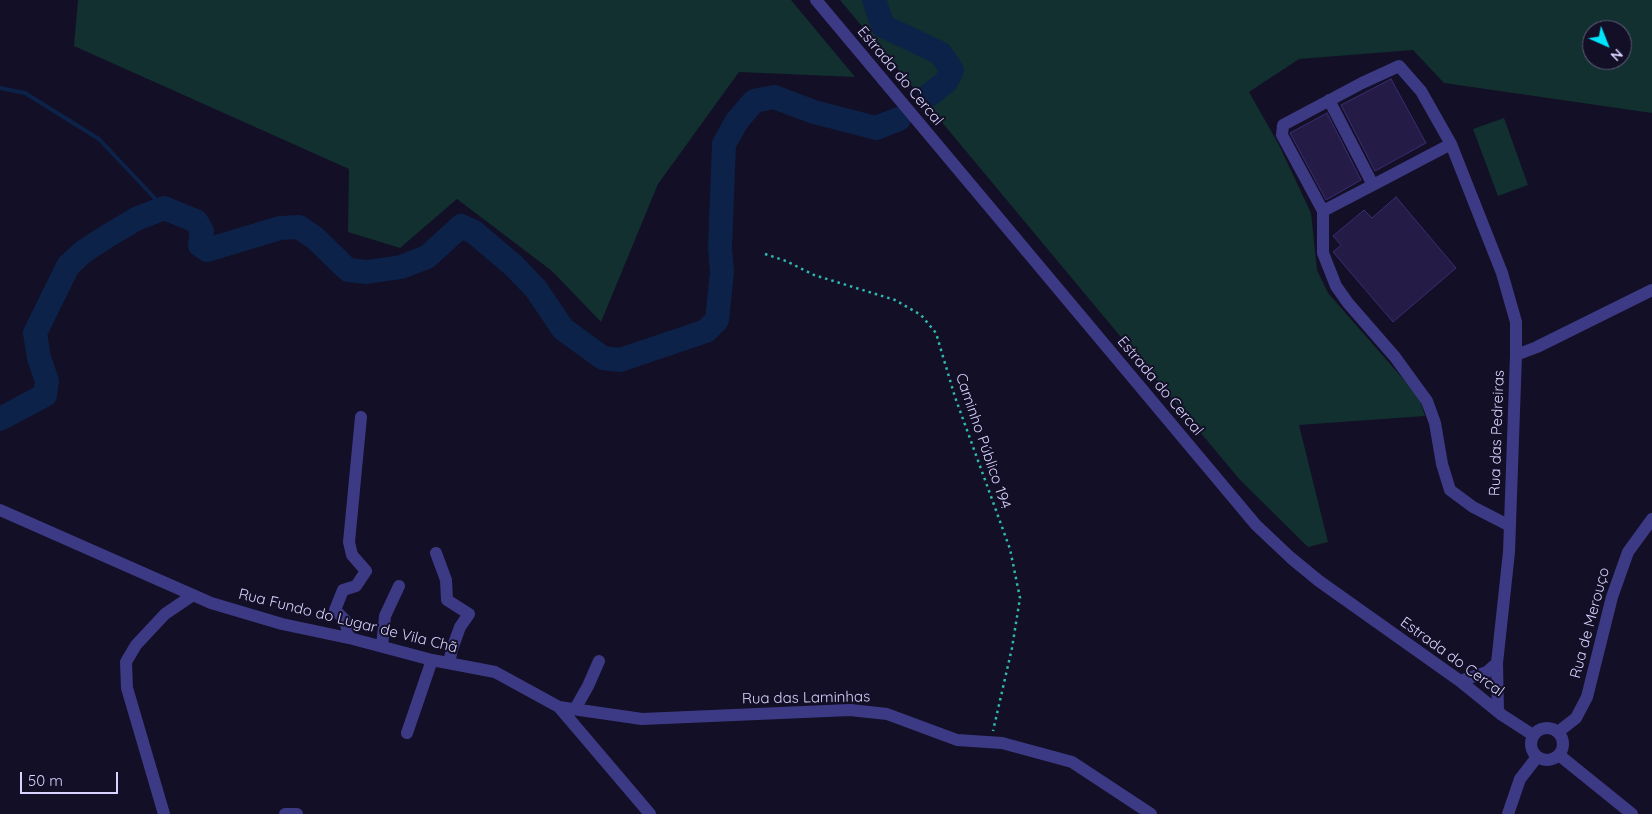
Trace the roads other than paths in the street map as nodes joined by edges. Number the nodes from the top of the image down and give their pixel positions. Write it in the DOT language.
graph roads {
  1 [pos="816,0"];
  2 [pos="1329,100"];
  3 [pos="1451,144"];
  4 [pos="1373,185"];
  5 [pos="1323,211"];
  6 [pos="1652,290"];
  7 [pos="1516,355"];
  8 [pos="361,417"];
  9 [pos="0,510"];
  10 [pos="1652,520"];
  11 [pos="1510,526"];
  12 [pos="436,553"];
  13 [pos="399,586"];
  14 [pos="193,595"];
  15 [pos="349,638"];
  16 [pos="382,646"];
  17 [pos="432,660"];
  18 [pos="599,661"];
  19 [pos="449,663"];
  20 [pos="1497,663"];
  21 [pos="1460,681"];
  22 [pos="559,707"];
  23 [pos="575,709"];
  24 [pos="1498,711"];
  25 [pos="1558,732"];
  26 [pos="407,733"];
  27 [pos="1533,735"];
  28 [pos="1559,755"];
  29 [pos="1537,757"];
  30 [pos="164,814"];
  31 [pos="285,814"];
  32 [pos="297,814"];
  33 [pos="650,814"];
  34 [pos="1151,814"];
  35 [pos="1508,814"];
  36 [pos="1632,814"];
  1 -- 21 [label="street, Estrada do Cercal"];
  2 -- 3 [label="street"];
  2 -- 4 [label="street"];
  2 -- 5 [label="street"];
  3 -- 4 [label="street"];
  3 -- 7 [label="street"];
  4 -- 5 [label="street"];
  5 -- 11 [label="street"];
  6 -- 7 [label="street, Rua das Pedreiras"];
  7 -- 11 [label="street, Rua das Pedreiras"];
  8 -- 15 [label="street"];
  9 -- 14 [label="street, Rua Fundo do Lugar de Vila Chã"];
  10 -- 25 [label="street, Rua de Merouço"];
  11 -- 20 [label="street, Rua das Pedreiras"];
  12 -- 19 [label="street"];
  13 -- 16 [label="street"];
  14 -- 15 [label="street, Rua Fundo do Lugar de Vila Chã"];
  14 -- 30 [label="street"];
  15 -- 16 [label="street, Rua Fundo do Lugar de Vila Chã"];
  16 -- 17 [label="street, Rua Fundo do Lugar de Vila Chã"];
  17 -- 19 [label="street, Rua Fundo do Lugar de Vila Chã"];
  17 -- 26 [label="street"];
  18 -- 23 [label="street"];
  19 -- 22 [label="street, Rua Fundo do Lugar de Vila Chã"];
  20 -- 21 [label="street"];
  20 -- 24 [label="street, Rua das Pedreiras"];
  21 -- 24 [label="street, Estrada do Cercal"];
  22 -- 23 [label="street, Rua das Laminhas"];
  22 -- 33 [label="street, Rua Fundo do Lugar de Vila Chã"];
  23 -- 34 [label="street, Rua das Laminhas"];
  24 -- 27 [label="street, Estrada do Cercal"];
  25 -- 27 [label="street"];
  25 -- 28 [label="street"];
  27 -- 29 [label="street"];
  28 -- 29 [label="street"];
  28 -- 36 [label="street"];
  29 -- 35 [label="street"];
  31 -- 32 [label="street"];
}
